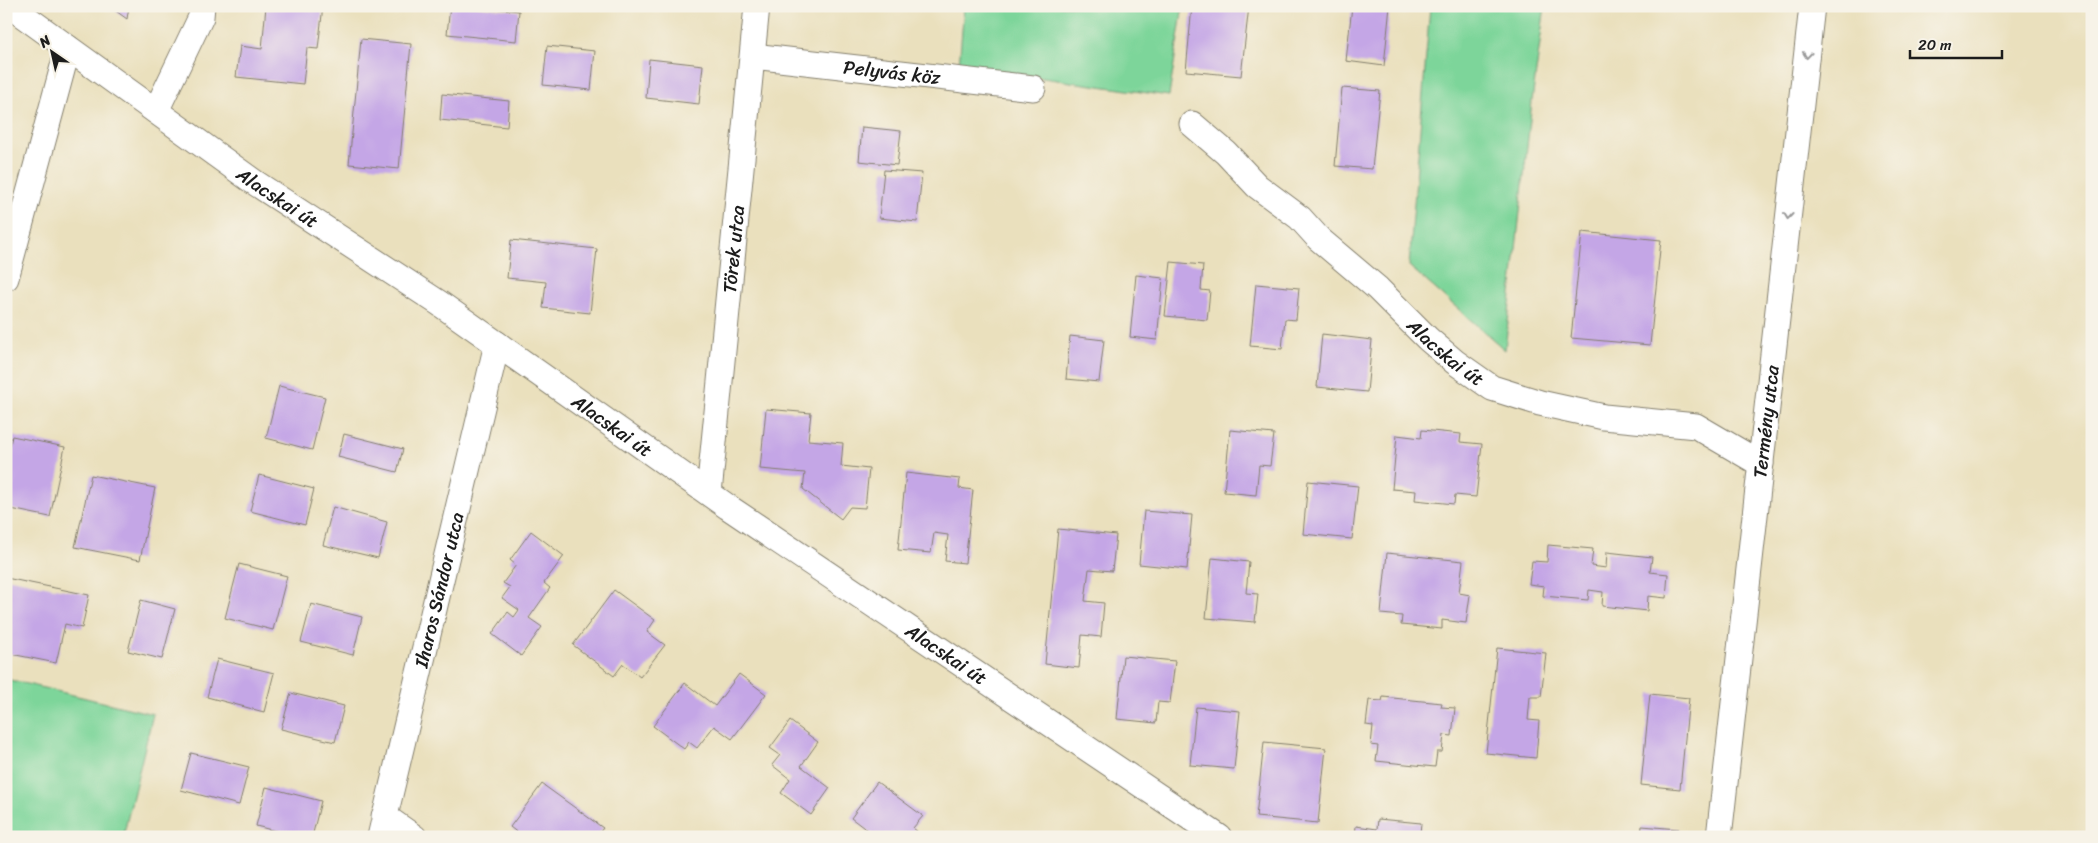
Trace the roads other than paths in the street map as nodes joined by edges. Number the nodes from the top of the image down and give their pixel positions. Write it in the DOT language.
graph roads {
  1 [pos="10,6"];
  2 [pos="202,6"];
  3 [pos="757,6"];
  4 [pos="1812,6"];
  5 [pos="68,48"];
  6 [pos="752,56"];
  7 [pos="1033,88"];
  8 [pos="156,111"];
  9 [pos="1192,124"];
  10 [pos="6,278"];
  11 [pos="497,344"];
  12 [pos="1761,464"];
  13 [pos="709,493"];
  14 [pos="382,826"];
  15 [pos="414,837"];
  16 [pos="1219,837"];
  17 [pos="1719,837"];
  1 -- 5 [label="street, Alacskai út"];
  2 -- 8 [label="street"];
  3 -- 6 [label="street, Törek utca"];
  4 -- 12 [label="street, Termény utca, one-way"];
  5 -- 8 [label="street, Alacskai út"];
  5 -- 10 [label="street"];
  6 -- 7 [label="street, Pelyvás köz"];
  6 -- 13 [label="street, Törek utca"];
  8 -- 11 [label="street, Alacskai út"];
  9 -- 12 [label="street, Alacskai út"];
  11 -- 13 [label="street, Alacskai út"];
  11 -- 14 [label="street, Iharos Sándor utca"];
  12 -- 17 [label="street, Termény utca"];
  13 -- 16 [label="street, Alacskai út"];
  14 -- 15 [label="street"];
}
